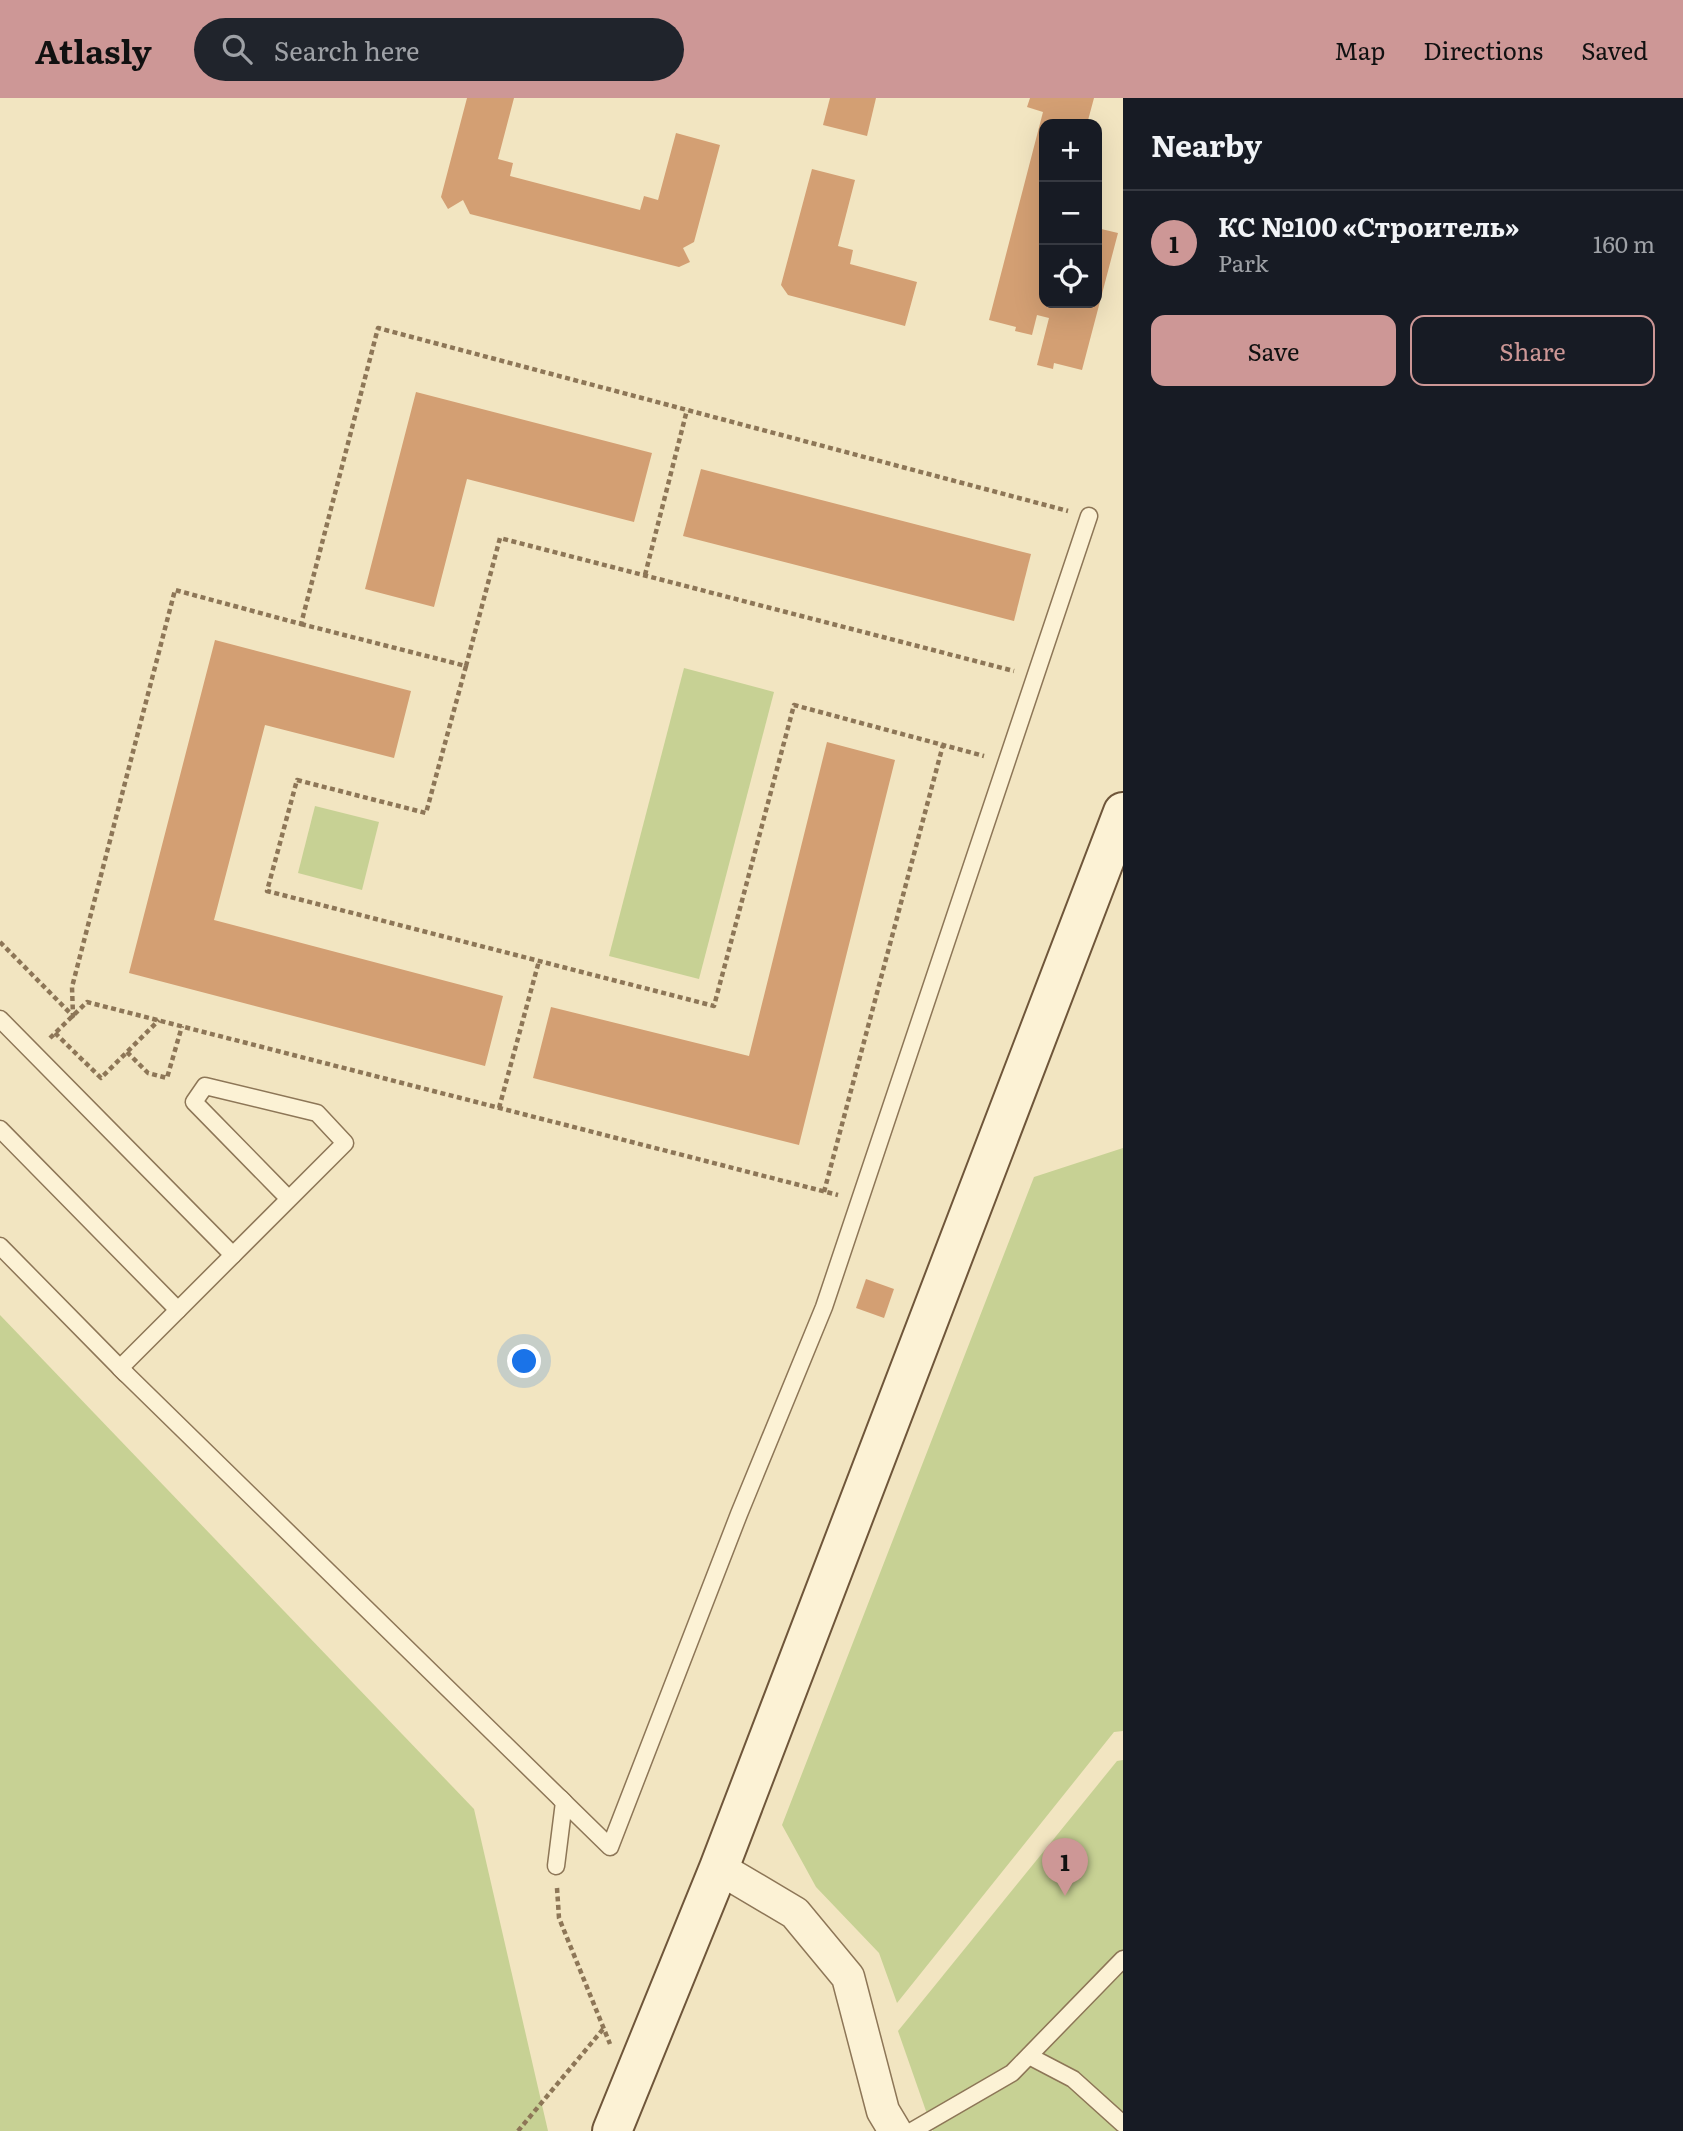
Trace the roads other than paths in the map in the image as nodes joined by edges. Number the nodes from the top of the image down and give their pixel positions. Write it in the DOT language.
graph roads {
  1 [pos="1089,516"];
  2 [pos="1123,812"];
  3 [pos="0,1018"];
  4 [pos="0,1129"];
  5 [pos="289,1199"];
  6 [pos="0,1246"];
  7 [pos="233,1255"];
  8 [pos="178,1310"];
  9 [pos="125,1373"];
  10 [pos="564,1802"];
  11 [pos="556,1866"];
  12 [pos="719,1868"];
  13 [pos="1123,1959"];
  14 [pos="1029,2056"];
  15 [pos="1123,2124"];
  16 [pos="612,2131"];
  17 [pos="895,2131"];
  18 [pos="912,2131"];
  1 -- 10 [label="lane"];
  2 -- 12 [label="main road"];
  3 -- 7 [label="lane"];
  4 -- 8 [label="lane"];
  5 -- 5 [label="lane"];
  5 -- 7 [label="lane"];
  6 -- 9 [label="lane"];
  7 -- 8 [label="lane"];
  8 -- 9 [label="lane"];
  9 -- 10 [label="lane"];
  10 -- 11 [label="lane"];
  12 -- 16 [label="main road"];
  12 -- 17 [label="street"];
  13 -- 14 [label="lane"];
  14 -- 15 [label="lane"];
  14 -- 18 [label="lane"];
}
